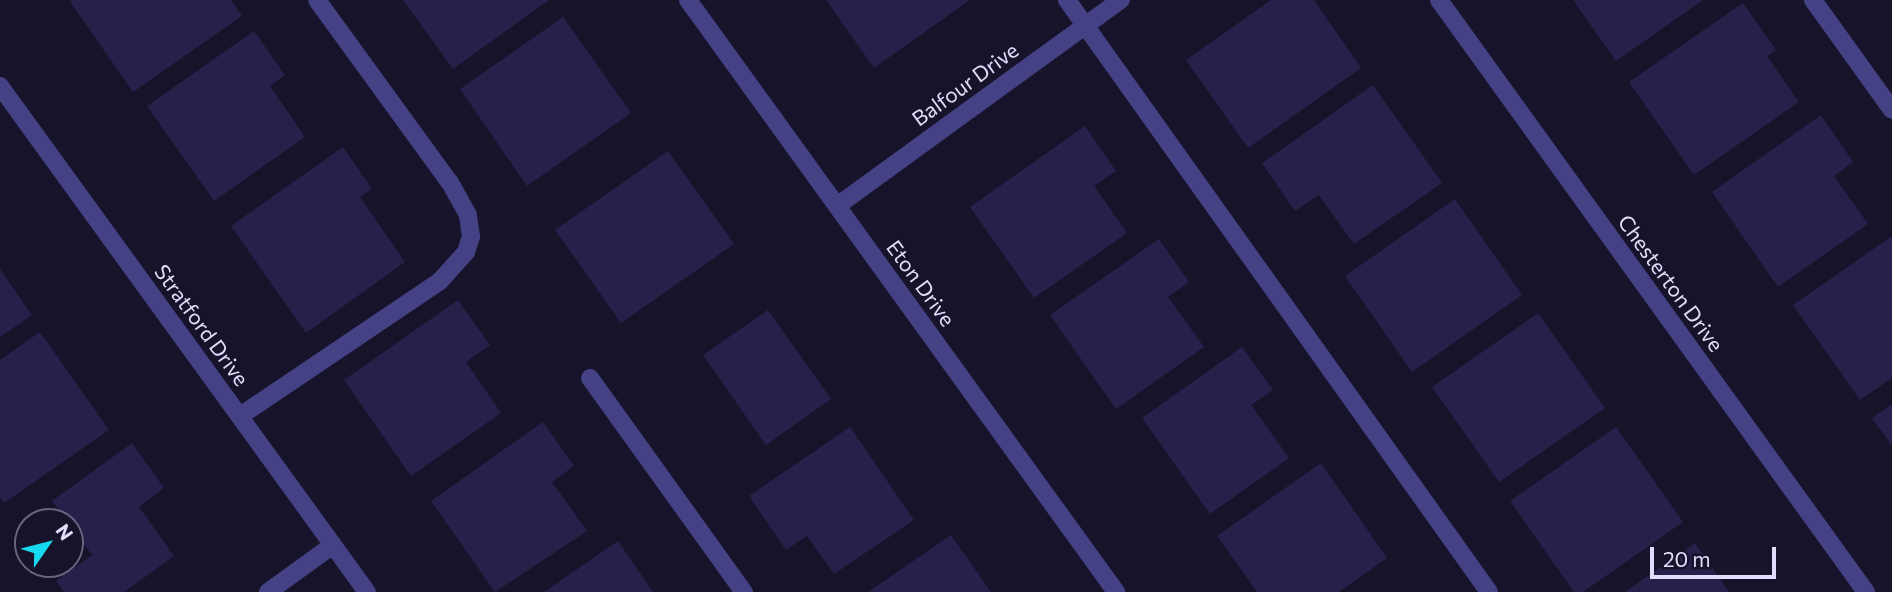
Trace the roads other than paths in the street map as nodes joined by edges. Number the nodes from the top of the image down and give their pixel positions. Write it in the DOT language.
graph roads {
  1 [pos="317,0"];
  2 [pos="688,0"];
  3 [pos="1067,0"];
  4 [pos="1121,0"];
  5 [pos="1439,0"];
  6 [pos="1813,0"];
  7 [pos="1085,25"];
  8 [pos="0,86"];
  9 [pos="1892,110"];
  10 [pos="837,206"];
  11 [pos="590,378"];
  12 [pos="240,416"];
  13 [pos="333,545"];
  14 [pos="268,592"];
  15 [pos="367,592"];
  16 [pos="744,592"];
  17 [pos="1116,592"];
  18 [pos="1489,592"];
  19 [pos="1866,592"];
  1 -- 12 [label="street"];
  2 -- 10 [label="street, Eton Drive"];
  3 -- 7 [label="street"];
  4 -- 7 [label="street, Balfour Drive"];
  5 -- 19 [label="street, Chesterton Drive"];
  6 -- 9 [label="street"];
  7 -- 10 [label="street, Balfour Drive"];
  7 -- 18 [label="street"];
  8 -- 12 [label="street, Stratford Drive"];
  10 -- 17 [label="street, Eton Drive"];
  11 -- 16 [label="street"];
  12 -- 13 [label="street, Stratford Drive"];
  13 -- 14 [label="street"];
  13 -- 15 [label="street, Stratford Drive"];
}
